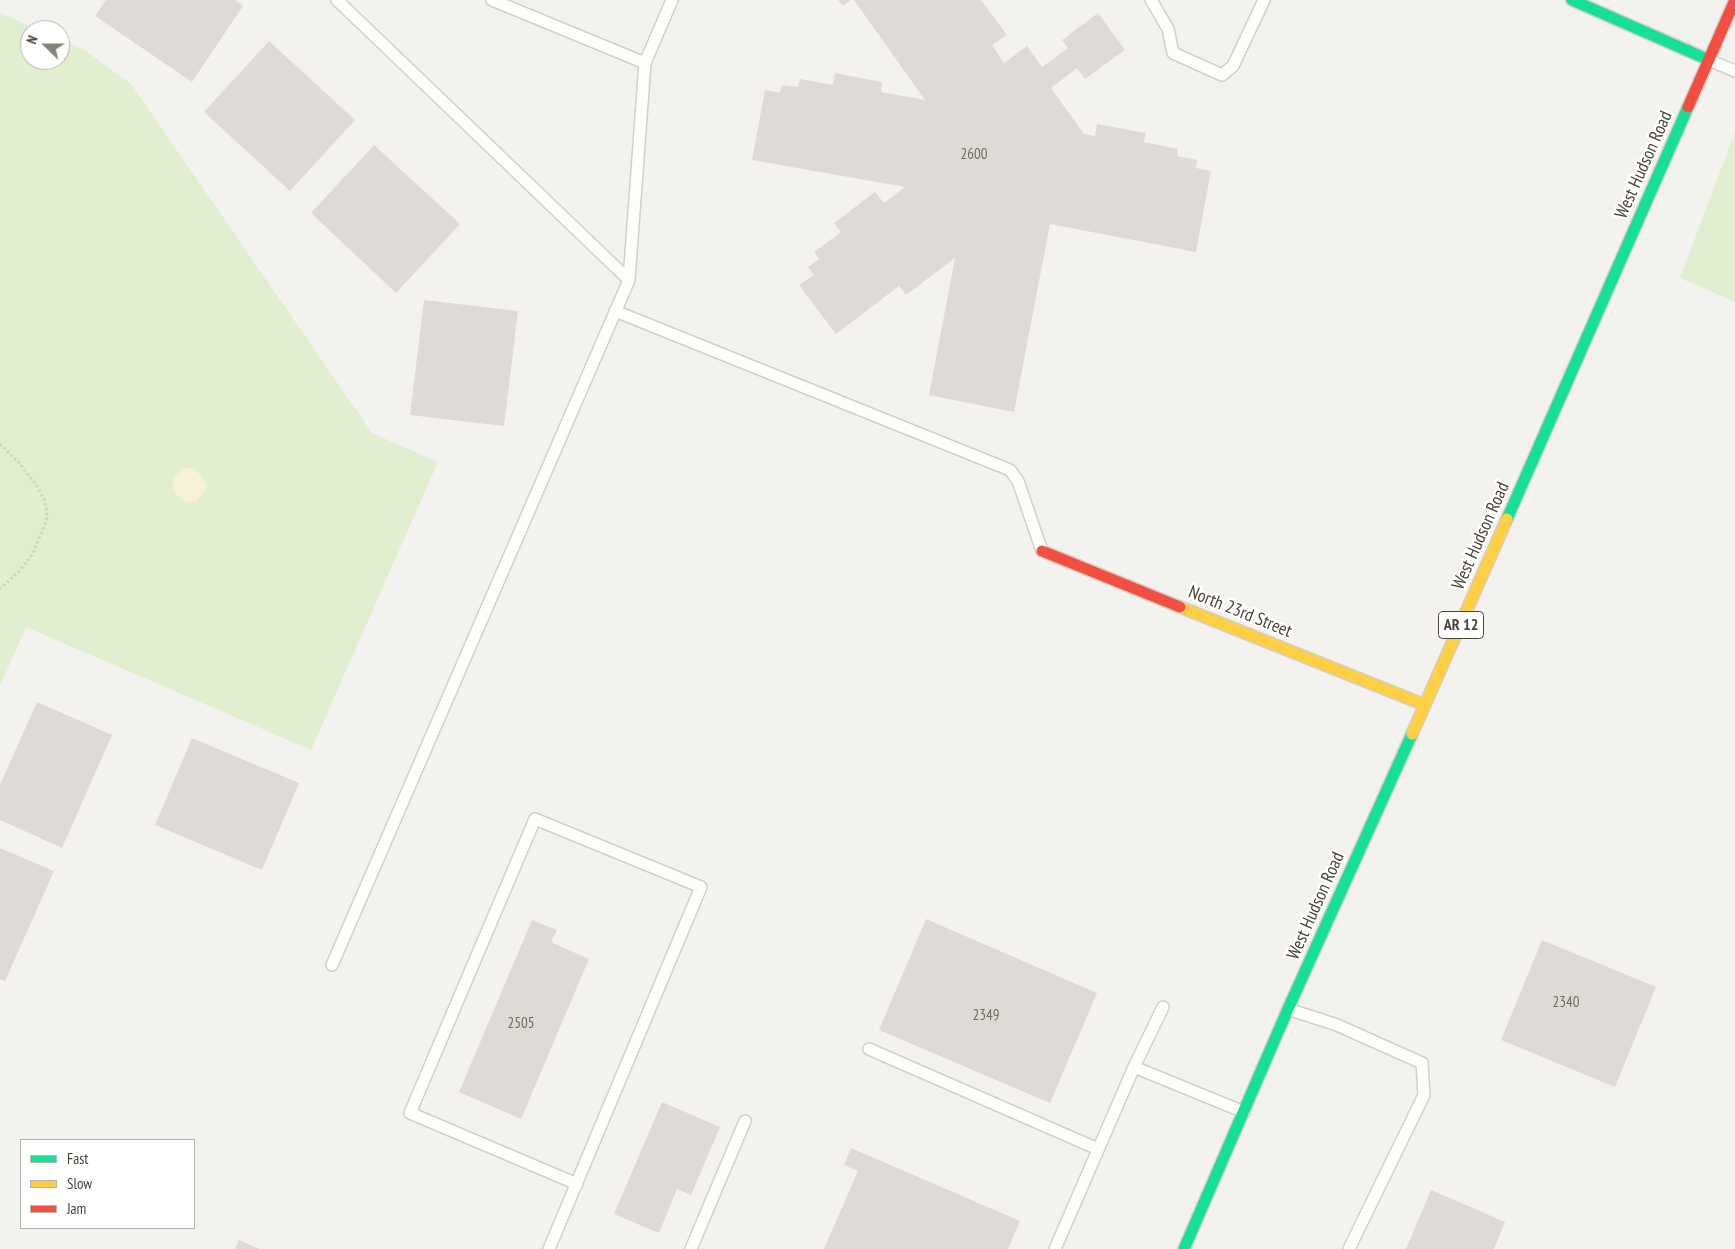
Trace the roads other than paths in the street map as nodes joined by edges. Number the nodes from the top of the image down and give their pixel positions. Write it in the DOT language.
graph roads {
  1 [pos="337,0"];
  2 [pos="492,0"];
  3 [pos="672,0"];
  4 [pos="1151,0"];
  5 [pos="1264,0"];
  6 [pos="1572,0"];
  7 [pos="1735,0"];
  8 [pos="1709,60"];
  9 [pos="645,63"];
  10 [pos="1735,71"];
  11 [pos="629,280"];
  12 [pos="615,311"];
  13 [pos="1042,551"];
  14 [pos="1425,705"];
  15 [pos="332,965"];
  16 [pos="1163,1007"];
  17 [pos="1288,1009"];
  18 [pos="869,1050"];
  19 [pos="1134,1067"];
  20 [pos="1244,1112"];
  21 [pos="745,1121"];
  22 [pos="1098,1149"];
  23 [pos="577,1184"];
  24 [pos="550,1249"];
  25 [pos="691,1249"];
  26 [pos="1055,1249"];
  27 [pos="1184,1249"];
  28 [pos="1348,1249"];
  1 -- 11 [label="lane"];
  2 -- 9 [label="lane"];
  3 -- 9 [label="lane"];
  4 -- 5 [label="lane"];
  6 -- 8 [label="main road"];
  7 -- 8 [label="main road, West Hudson Road / AR 12"];
  8 -- 10 [label="lane"];
  8 -- 14 [label="main road, West Hudson Road / AR 12"];
  9 -- 11 [label="lane"];
  11 -- 12 [label="lane"];
  12 -- 13 [label="lane"];
  12 -- 15 [label="lane"];
  13 -- 14 [label="main road, North 23rd Street"];
  14 -- 17 [label="main road, West Hudson Road / AR 12"];
  16 -- 19 [label="lane"];
  17 -- 20 [label="main road, West Hudson Road / AR 12"];
  17 -- 28 [label="lane"];
  18 -- 22 [label="lane"];
  19 -- 20 [label="lane"];
  19 -- 22 [label="lane"];
  20 -- 27 [label="main road, West Hudson Road / AR 12"];
  21 -- 25 [label="lane"];
  22 -- 26 [label="lane"];
  23 -- 23 [label="lane"];
  23 -- 24 [label="lane"];
}
